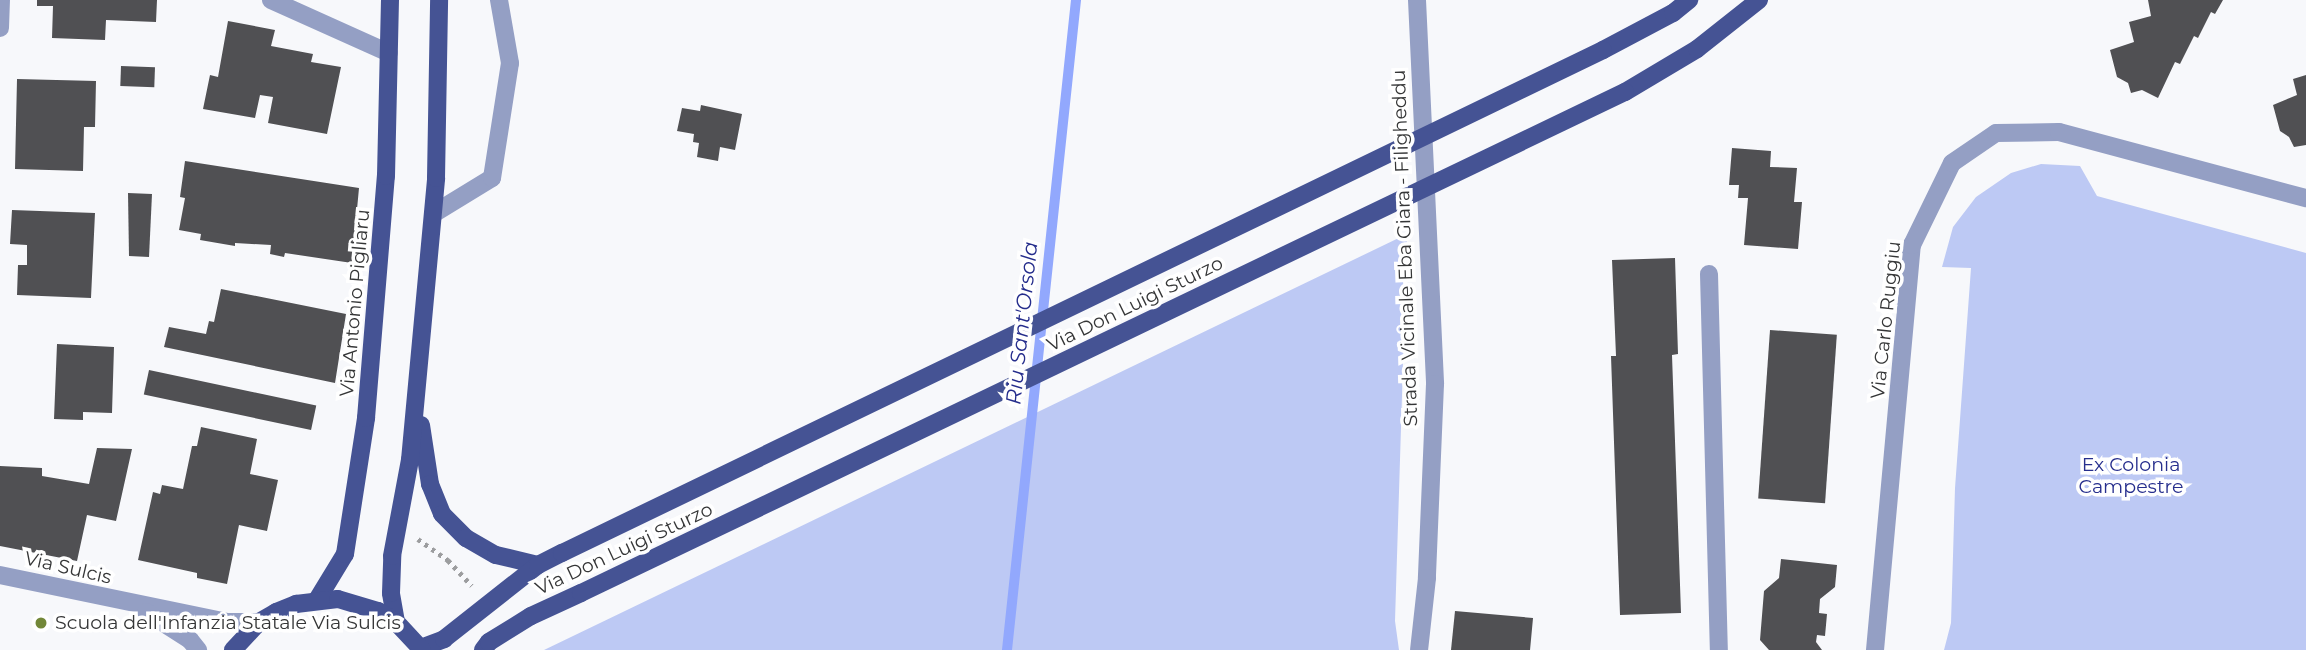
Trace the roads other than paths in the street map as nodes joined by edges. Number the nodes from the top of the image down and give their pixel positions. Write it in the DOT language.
graph roads {
  1 [pos="1,0"];
  2 [pos="271,0"];
  3 [pos="390,0"];
  4 [pos="439,0"];
  5 [pos="499,0"];
  6 [pos="1417,0"];
  7 [pos="1689,0"];
  8 [pos="1759,0"];
  9 [pos="0,28"];
  10 [pos="389,53"];
  11 [pos="2306,198"];
  12 [pos="433,214"];
  13 [pos="1709,274"];
  14 [pos="416,390"];
  15 [pos="538,565"];
  16 [pos="0,575"];
  17 [pos="317,600"];
  18 [pos="127,603"];
  19 [pos="259,622"];
  20 [pos="396,622"];
  21 [pos="421,649"];
  22 [pos="198,650"];
  23 [pos="233,650"];
  24 [pos="483,650"];
  25 [pos="1419,650"];
  26 [pos="1719,650"];
  27 [pos="1875,650"];
  1 -- 9 [label="street"];
  2 -- 10 [label="street"];
  3 -- 10 [label="main road, Via Antonio Pigliaru"];
  4 -- 12 [label="main road"];
  5 -- 12 [label="street"];
  6 -- 25 [label="street, Strada Vicinale Eba Giara - Filigheddu"];
  7 -- 15 [label="main road, Via Don Luigi Sturzo, bridge"];
  8 -- 24 [label="main road, Via Don Luigi Sturzo, bridge"];
  10 -- 17 [label="main road, Via Antonio Pigliaru"];
  11 -- 27 [label="street, Via Carlo Ruggiu"];
  12 -- 14 [label="main road"];
  13 -- 26 [label="street"];
  14 -- 15 [label="main road"];
  14 -- 20 [label="main road"];
  15 -- 21 [label="main road, Via Don Luigi Sturzo"];
  16 -- 18 [label="street, Via Sulcis"];
  17 -- 19 [label="main road"];
  17 -- 20 [label="main road"];
  18 -- 19 [label="street, Via Sulcis"];
  18 -- 22 [label="street, Via Sulcis"];
  19 -- 23 [label="main road"];
  20 -- 21 [label="main road"];
}
